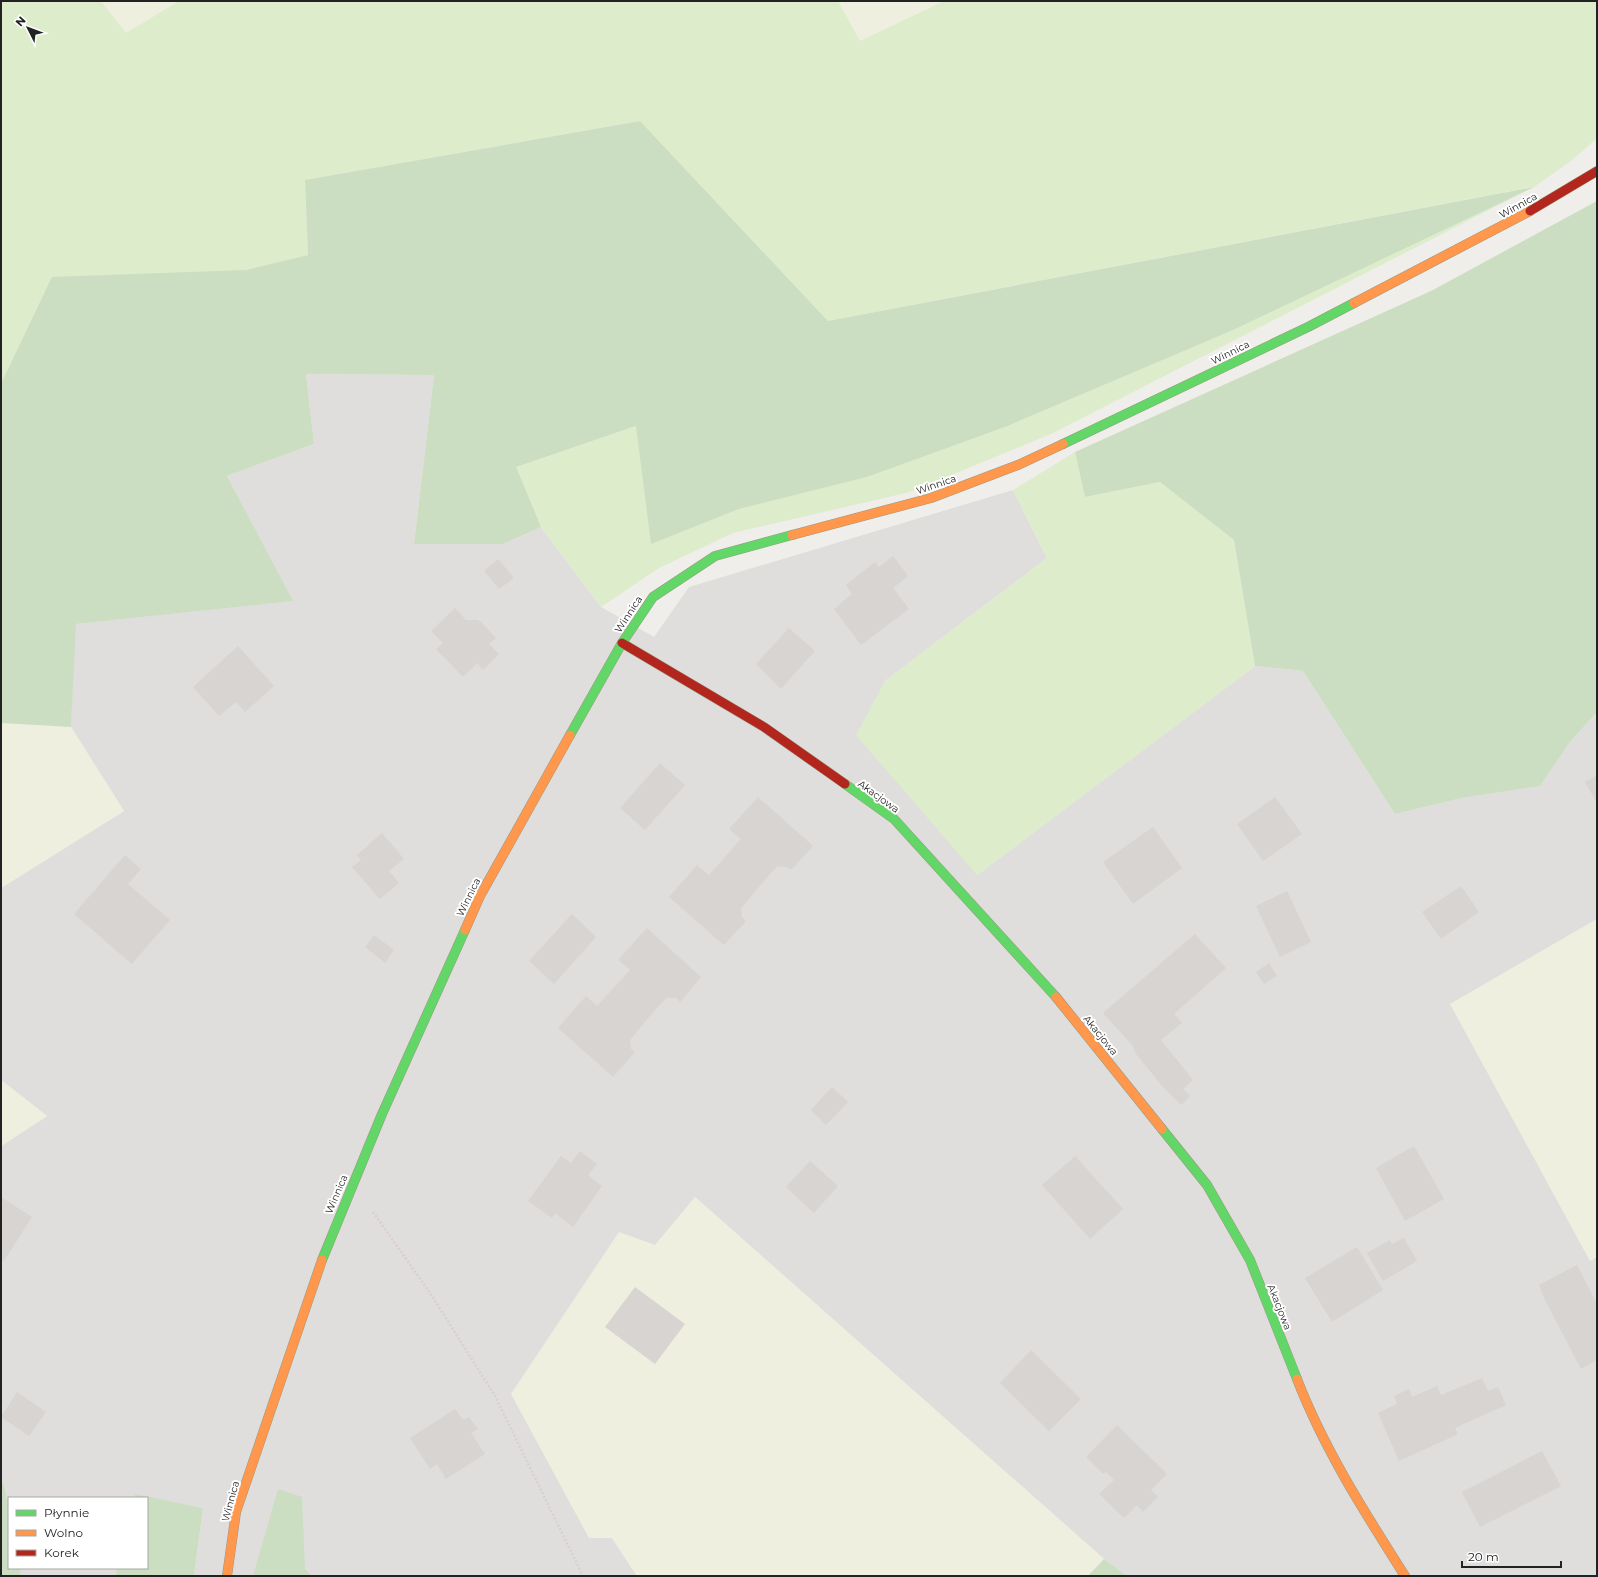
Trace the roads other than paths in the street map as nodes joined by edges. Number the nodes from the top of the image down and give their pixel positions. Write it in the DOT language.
graph roads {
  1 [pos="1597,171"];
  2 [pos="622,643"];
  3 [pos="227,1576"];
  4 [pos="1405,1576"];
  1 -- 2 [label="street, Winnica"];
  2 -- 3 [label="street, Winnica"];
  2 -- 4 [label="street, Akacjowa"];
}
